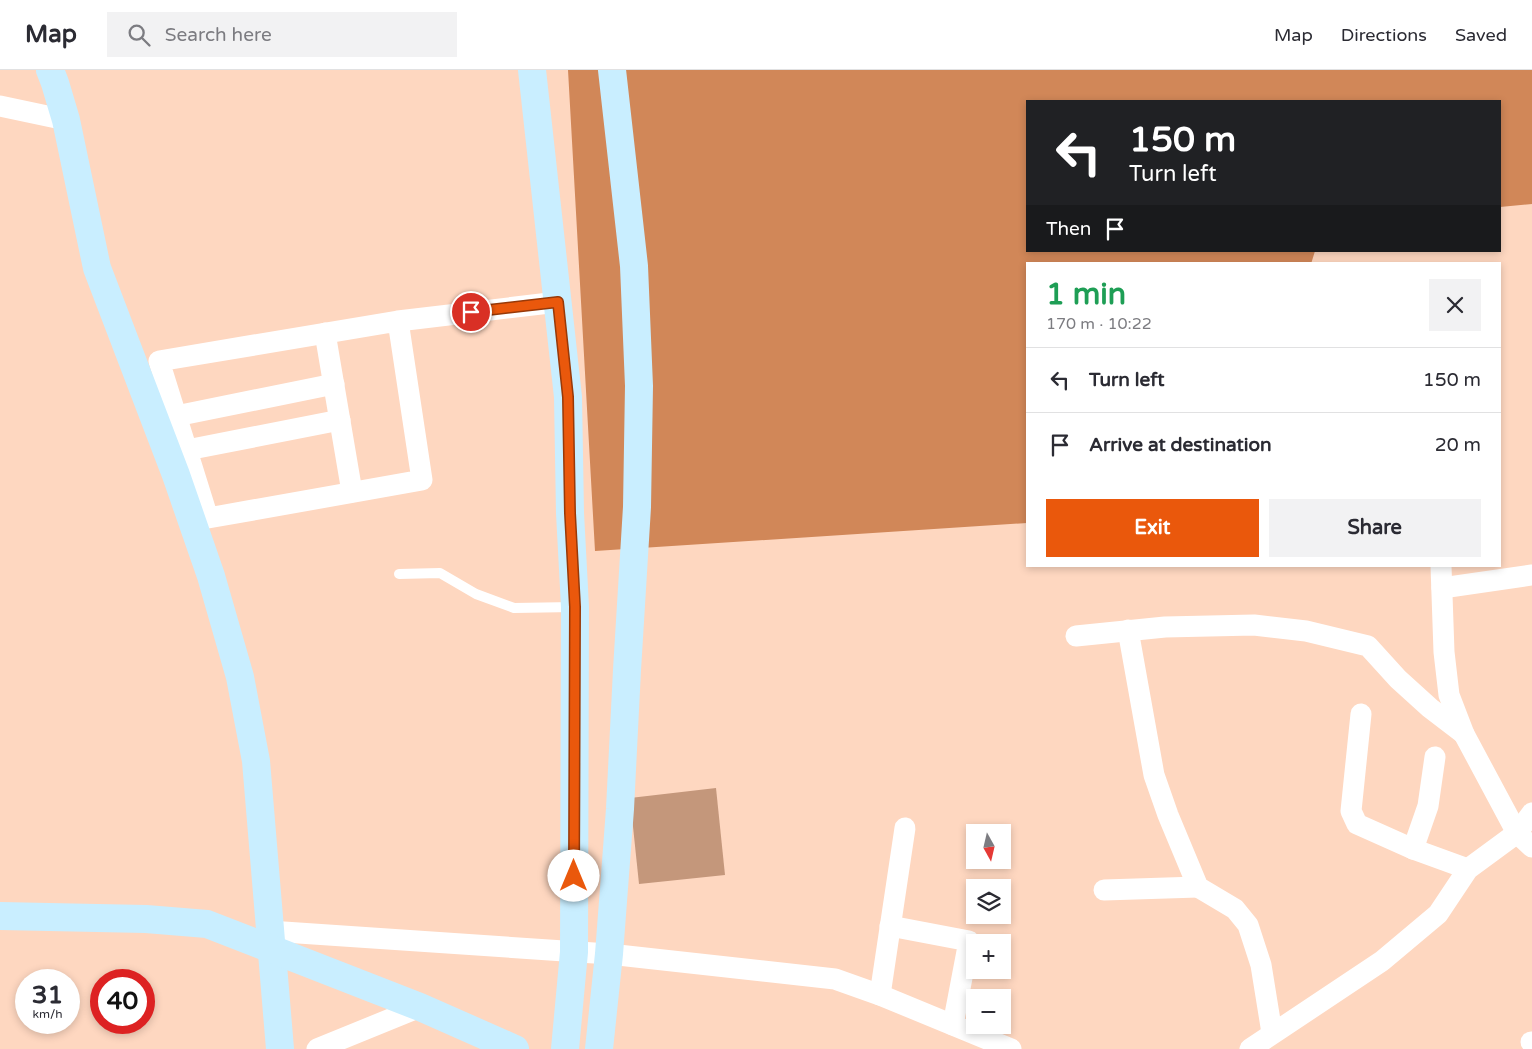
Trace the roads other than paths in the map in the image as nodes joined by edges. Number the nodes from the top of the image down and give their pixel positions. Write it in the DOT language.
graph roads {
  1 [pos="50,70"];
  2 [pos="532,70"];
  3 [pos="612,70"];
  4 [pos="0,106"];
  5 [pos="66,120"];
  6 [pos="558,302"];
  7 [pos="398,321"];
  8 [pos="325,333"];
  9 [pos="334,384"];
  10 [pos="176,416"];
  11 [pos="340,420"];
  12 [pos="187,450"];
  13 [pos="352,492"];
  14 [pos="1440,567"];
  15 [pos="399,574"];
  16 [pos="1532,575"];
  17 [pos="1442,588"];
  18 [pos="575,607"];
  19 [pos="1128,630"];
  20 [pos="1076,636"];
  21 [pos="1361,714"];
  22 [pos="1464,734"];
  23 [pos="1435,757"];
  24 [pos="1532,813"];
  25 [pos="905,828"];
  26 [pos="1525,840"];
  27 [pos="1413,849"];
  28 [pos="1468,869"];
  29 [pos="1198,887"];
  30 [pos="1104,890"];
  31 [pos="0,916"];
  32 [pos="890,926"];
  33 [pos="270,940"];
  34 [pos="574,952"];
  35 [pos="609,954"];
  36 [pos="880,995"];
  37 [pos="420,1007"];
  38 [pos="953,1025"];
  39 [pos="1272,1033"];
  40 [pos="280,1049"];
  41 [pos="317,1049"];
  42 [pos="515,1049"];
  43 [pos="565,1049"];
  44 [pos="599,1049"];
  45 [pos="1011,1049"];
  46 [pos="1250,1049"];
  1 -- 5 [label="street"];
  2 -- 6 [label="street"];
  3 -- 35 [label="street"];
  4 -- 5 [label="street"];
  5 -- 33 [label="street"];
  6 -- 7 [label="street"];
  6 -- 18 [label="street"];
  7 -- 8 [label="street"];
  7 -- 13 [label="street"];
  8 -- 9 [label="street"];
  8 -- 10 [label="street"];
  9 -- 10 [label="street"];
  9 -- 11 [label="street"];
  10 -- 12 [label="street"];
  11 -- 12 [label="street"];
  11 -- 13 [label="street"];
  12 -- 13 [label="street"];
  14 -- 17 [label="street"];
  15 -- 18 [label="lane"];
  16 -- 17 [label="street"];
  17 -- 22 [label="street"];
  18 -- 34 [label="street"];
  19 -- 20 [label="street"];
  19 -- 22 [label="street"];
  19 -- 29 [label="street"];
  21 -- 27 [label="street"];
  22 -- 26 [label="street"];
  23 -- 27 [label="street"];
  24 -- 26 [label="street"];
  25 -- 32 [label="street"];
  26 -- 28 [label="street"];
  27 -- 28 [label="street"];
  28 -- 39 [label="street"];
  29 -- 30 [label="street"];
  29 -- 39 [label="street"];
  31 -- 33 [label="street"];
  32 -- 36 [label="street"];
  32 -- 38 [label="street"];
  33 -- 34 [label="street"];
  33 -- 37 [label="street"];
  33 -- 40 [label="street"];
  34 -- 35 [label="street"];
  34 -- 43 [label="street"];
  35 -- 36 [label="street"];
  35 -- 44 [label="street"];
  36 -- 38 [label="street"];
  37 -- 41 [label="street"];
  37 -- 42 [label="street"];
  38 -- 45 [label="street"];
  39 -- 46 [label="street"];
}
